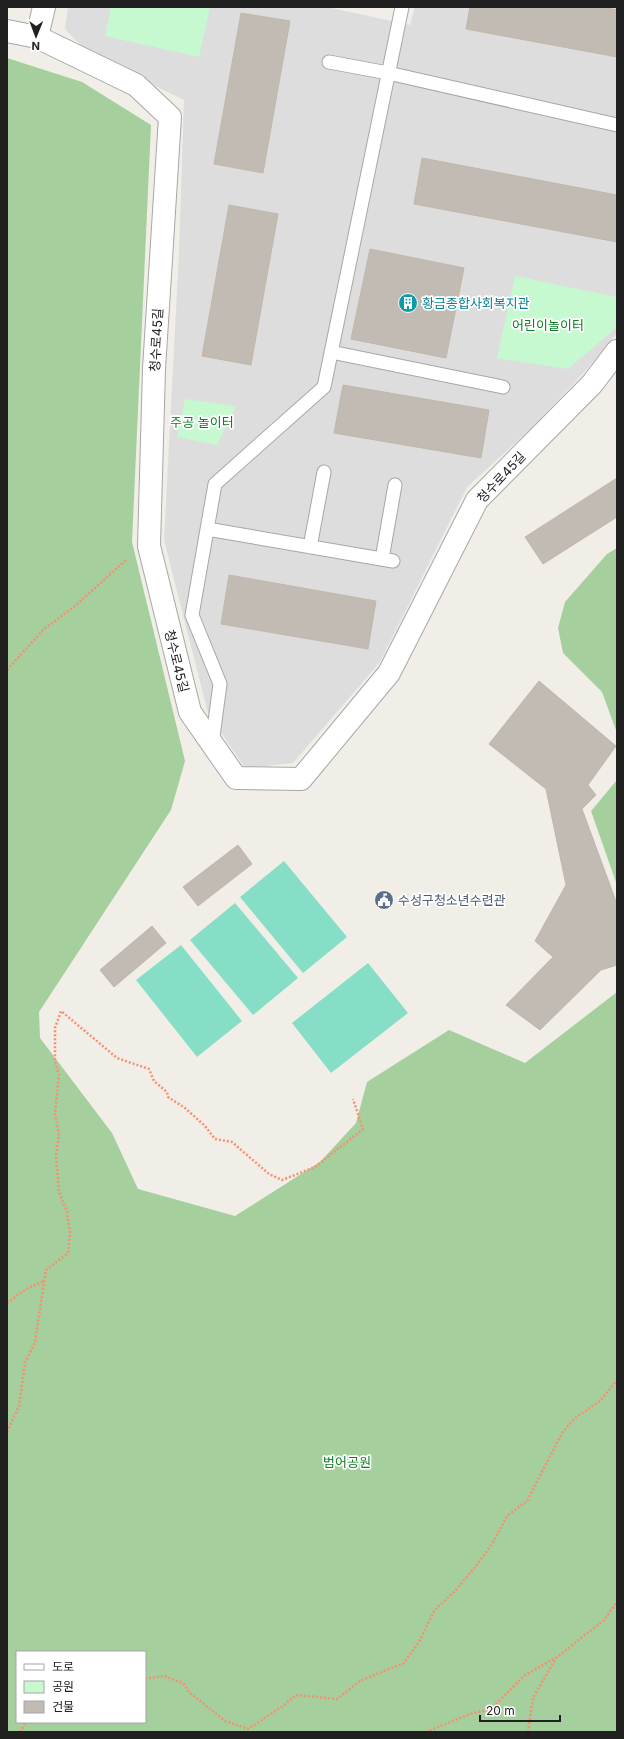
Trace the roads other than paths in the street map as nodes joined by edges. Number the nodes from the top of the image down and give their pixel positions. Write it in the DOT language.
graph roads {
  1 [pos="44,7"];
  2 [pos="402,7"];
  3 [pos="7,31"];
  4 [pos="37,37"];
  5 [pos="329,62"];
  6 [pos="388,73"];
  7 [pos="617,125"];
  8 [pos="617,351"];
  9 [pos="331,352"];
  10 [pos="503,387"];
  11 [pos="324,472"];
  12 [pos="395,485"];
  13 [pos="207,529"];
  14 [pos="310,547"];
  15 [pos="212,744"];
  1 -- 4 [label="street"];
  2 -- 6 [label="lane"];
  3 -- 4 [label="street"];
  4 -- 15 [label="street, 청수로45길"];
  5 -- 6 [label="lane"];
  6 -- 7 [label="lane"];
  6 -- 9 [label="lane"];
  8 -- 15 [label="street, 청수로45길"];
  9 -- 10 [label="lane"];
  9 -- 13 [label="lane"];
  11 -- 14 [label="lane"];
  12 -- 14 [label="lane"];
  13 -- 14 [label="lane"];
  13 -- 15 [label="lane"];
}
